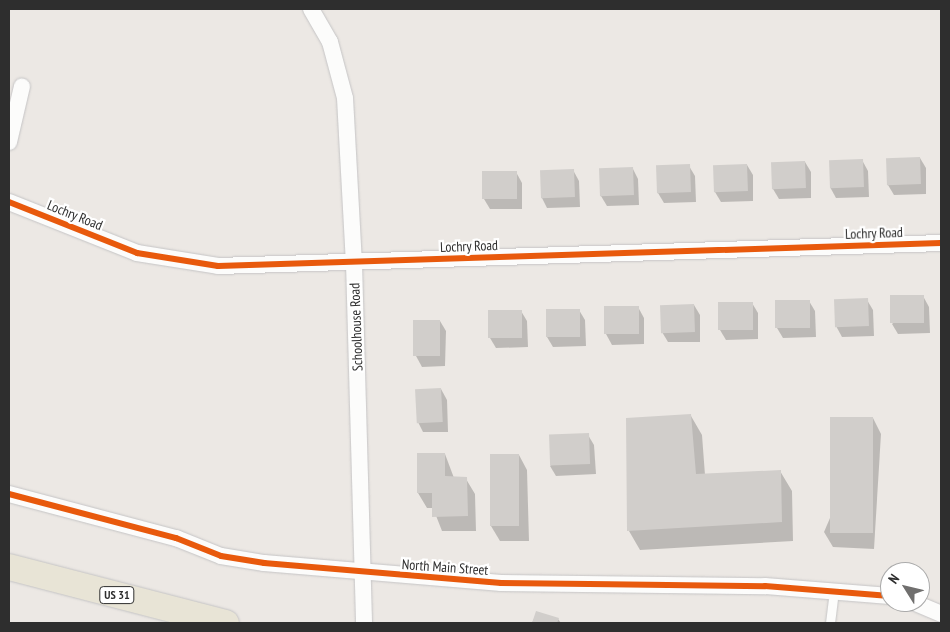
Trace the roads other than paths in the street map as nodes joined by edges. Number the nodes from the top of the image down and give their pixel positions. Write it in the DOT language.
graph roads {
  1 [pos="311,9"];
  2 [pos="22,86"];
  3 [pos="9,142"];
  4 [pos="9,202"];
  5 [pos="941,243"];
  6 [pos="354,263"];
  7 [pos="9,494"];
  8 [pos="9,567"];
  9 [pos="362,574"];
  10 [pos="834,588"];
  11 [pos="880,595"];
  12 [pos="226,623"];
  13 [pos="364,623"];
  14 [pos="830,623"];
  1 -- 6 [label="street, Schoolhouse Road"];
  2 -- 3 [label="street"];
  4 -- 6 [label="street, Lochry Road"];
  5 -- 6 [label="street, Lochry Road"];
  6 -- 9 [label="street, Schoolhouse Road"];
  7 -- 9 [label="street, North Main Street"];
  8 -- 12 [label="main road, US 31"];
  9 -- 10 [label="street, North Main Street"];
  9 -- 13 [label="street, Schoolhouse Road"];
  10 -- 11 [label="street, North Main Street"];
  10 -- 14 [label="lane"];
}
